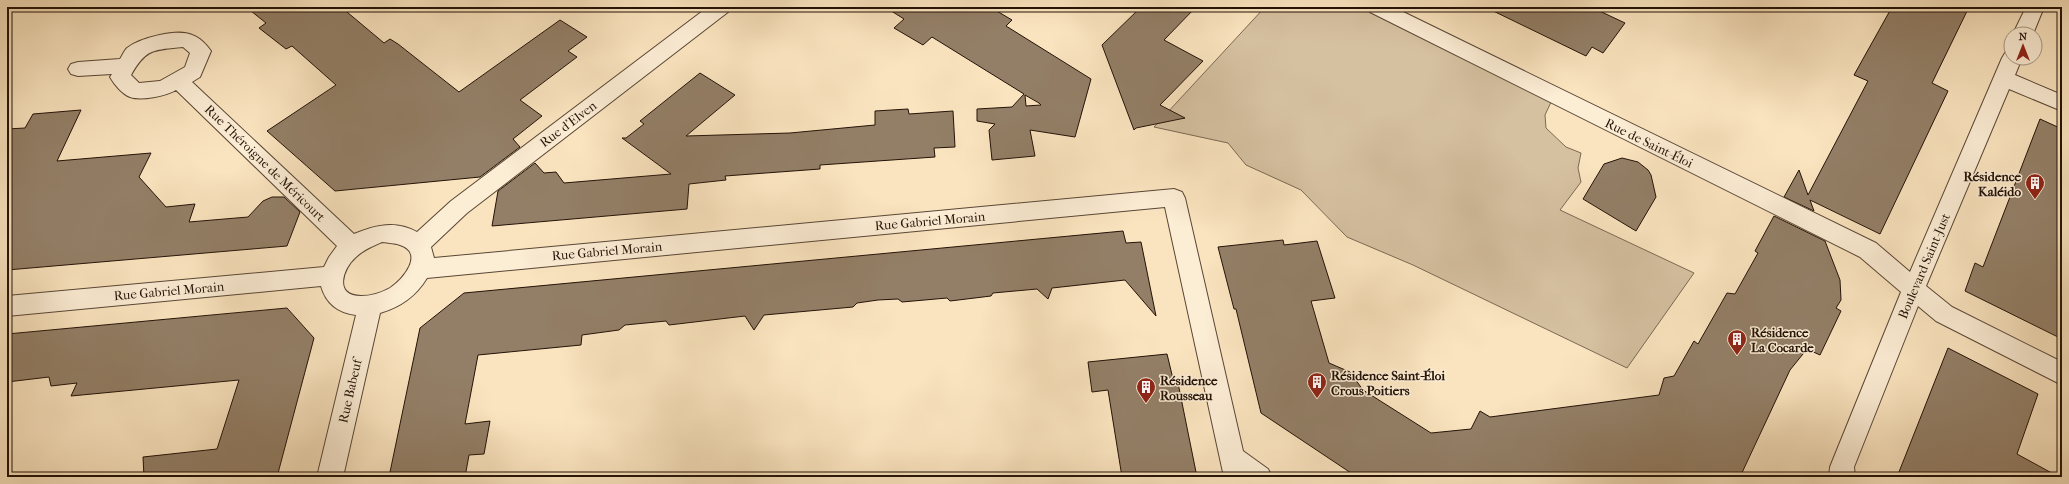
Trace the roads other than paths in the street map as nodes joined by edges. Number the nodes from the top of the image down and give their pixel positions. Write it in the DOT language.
graph roads {
  1 [pos="721,7"];
  2 [pos="1377,7"];
  3 [pos="2035,7"];
  4 [pos="2027,26"];
  5 [pos="126,66"];
  6 [pos="2008,68"];
  7 [pos="78,69"];
  8 [pos="178,80"];
  9 [pos="2062,103"];
  10 [pos="419,244"];
  11 [pos="352,246"];
  12 [pos="421,269"];
  13 [pos="331,276"];
  14 [pos="1914,288"];
  15 [pos="7,306"];
  16 [pos="370,306"];
  17 [pos="2062,374"];
  18 [pos="1234,467"];
  19 [pos="330,477"];
  20 [pos="1260,477"];
  21 [pos="1842,477"];
  1 -- 10 [label="street, Rue d'Elven"];
  2 -- 14 [label="street, Rue de Saint-Éloi"];
  3 -- 4 [label="street"];
  5 -- 7 [label="street"];
  5 -- 8 [label="street"];
  5 -- 8 [label="street"];
  6 -- 9 [label="street"];
  6 -- 14 [label="street, Boulevard Saint-Just"];
  8 -- 11 [label="street, Rue Théroigne de Méricourt"];
  10 -- 11 [label="street"];
  10 -- 12 [label="street"];
  11 -- 13 [label="street"];
  12 -- 16 [label="street"];
  12 -- 18 [label="street, Rue Gabriel Morain"];
  13 -- 15 [label="street, Rue Gabriel Morain"];
  13 -- 16 [label="street"];
  14 -- 17 [label="street, Rue de Saint-Éloi"];
  14 -- 21 [label="street, Boulevard Saint-Just"];
  16 -- 19 [label="street, Rue Babeuf"];
  18 -- 20 [label="street, Rue Gabriel Morain"];
}
